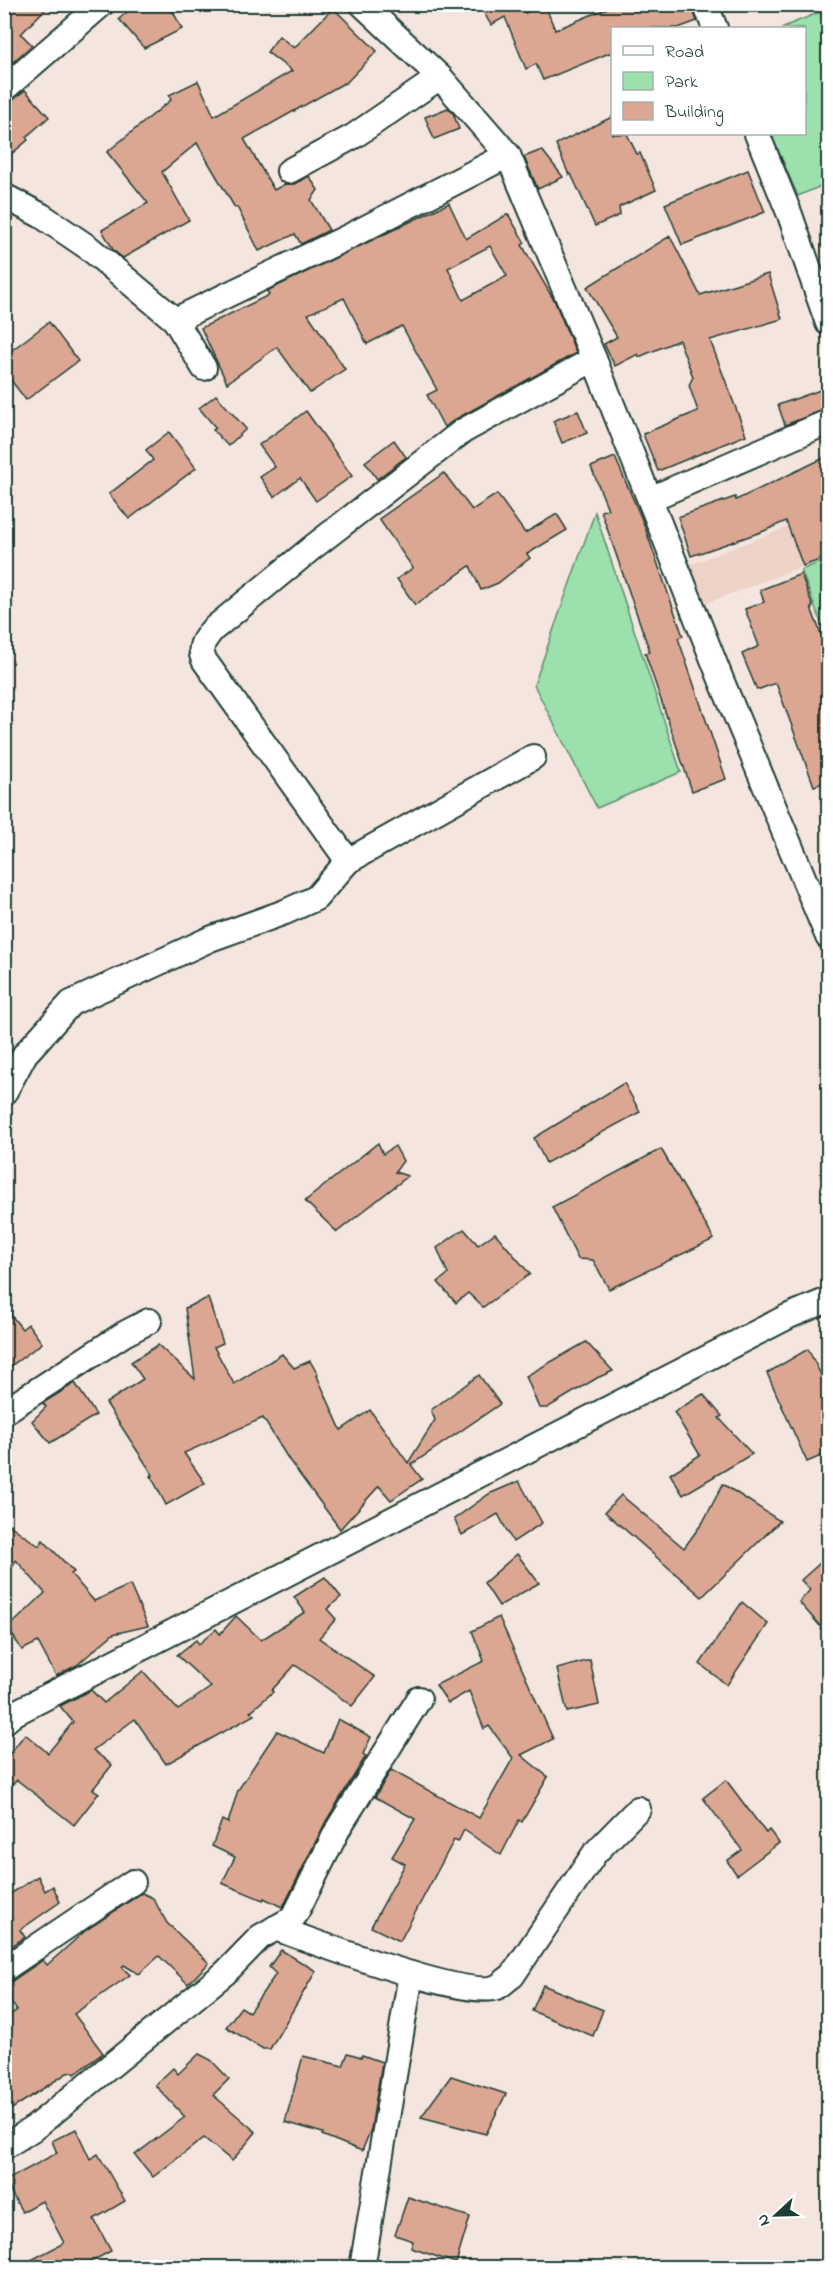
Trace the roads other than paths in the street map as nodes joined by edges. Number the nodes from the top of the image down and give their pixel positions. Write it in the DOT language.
graph roads {
  1 [pos="102,4"];
  2 [pos="362,4"];
  3 [pos="705,4"];
  4 [pos="715,27"];
  5 [pos="440,77"];
  6 [pos="4,89"];
  7 [pos="757,135"];
  8 [pos="508,155"];
  9 [pos="289,171"];
  10 [pos="4,196"];
  11 [pos="175,320"];
  12 [pos="828,323"];
  13 [pos="594,359"];
  14 [pos="204,368"];
  15 [pos="828,422"];
  16 [pos="650,499"];
  17 [pos="533,757"];
  18 [pos="348,861"];
  19 [pos="828,937"];
  20 [pos="4,1093"];
  21 [pos="828,1300"];
  22 [pos="149,1321"];
  23 [pos="6,1407"];
  24 [pos="418,1699"];
  25 [pos="4,1722"];
  26 [pos="638,1809"];
  27 [pos="133,1882"];
  28 [pos="275,1928"];
  29 [pos="4,1969"];
  30 [pos="411,1974"];
  31 [pos="4,2146"];
  32 [pos="362,2268"];
  1 -- 6 [label="street"];
  2 -- 5 [label="street"];
  3 -- 4 [label="street"];
  5 -- 8 [label="street"];
  5 -- 9 [label="street"];
  7 -- 12 [label="street"];
  8 -- 11 [label="street"];
  8 -- 13 [label="street"];
  10 -- 11 [label="street"];
  11 -- 14 [label="street"];
  13 -- 16 [label="street"];
  13 -- 18 [label="street"];
  15 -- 16 [label="street"];
  16 -- 19 [label="street"];
  17 -- 18 [label="street"];
  18 -- 20 [label="street"];
  21 -- 25 [label="street"];
  22 -- 23 [label="street"];
  24 -- 28 [label="street"];
  26 -- 30 [label="street"];
  27 -- 29 [label="street"];
  28 -- 30 [label="street"];
  28 -- 31 [label="street"];
  30 -- 32 [label="street"];
}
